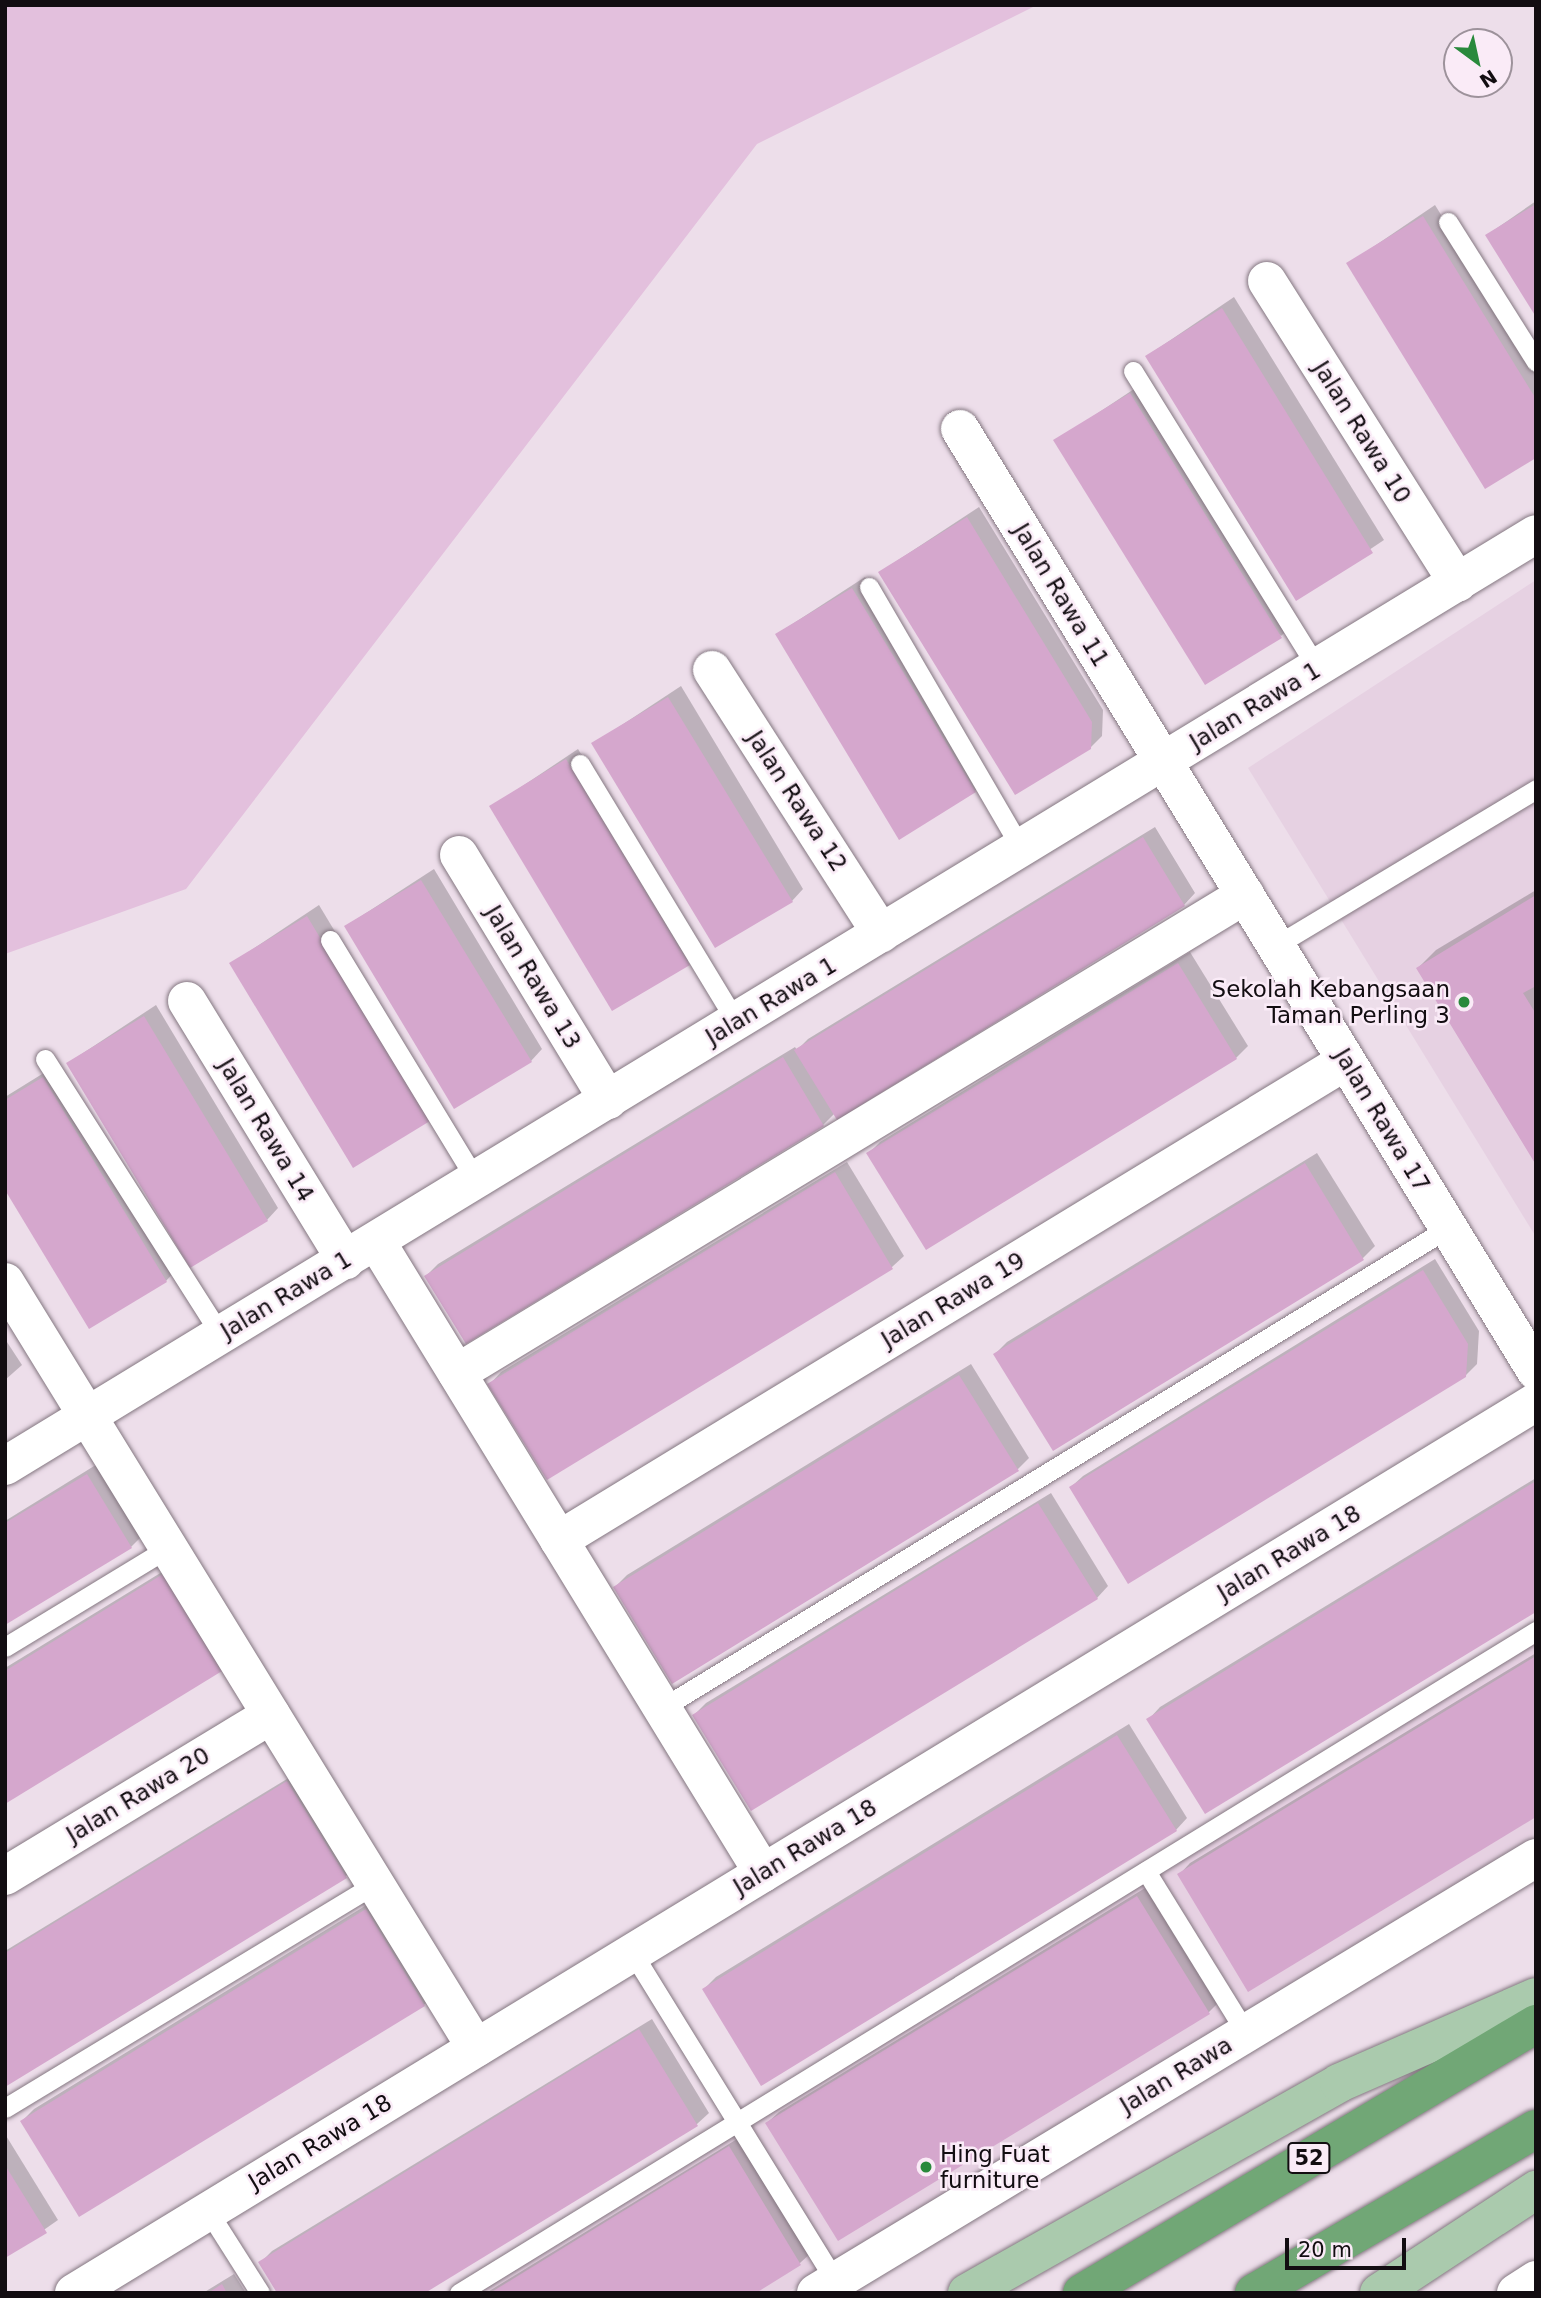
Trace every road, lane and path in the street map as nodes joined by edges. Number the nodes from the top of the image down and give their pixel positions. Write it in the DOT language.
graph roads {
  1 [pos="1448,222"];
  2 [pos="1267,281"];
  3 [pos="1536,362"];
  4 [pos="1133,371"];
  5 [pos="960,429"];
  6 [pos="1536,534"];
  7 [pos="1458,583"];
  8 [pos="869,587"];
  9 [pos="1317,668"];
  10 [pos="712,670"];
  11 [pos="1163,762"];
  12 [pos="580,764"];
  13 [pos="1536,789"];
  14 [pos="1021,848"];
  15 [pos="459,855"];
  16 [pos="1245,895"];
  17 [pos="881,933"];
  18 [pos="330,940"];
  19 [pos="1275,946"];
  20 [pos="187,1001"];
  21 [pos="736,1022"];
  22 [pos="45,1059"];
  23 [pos="1346,1061"];
  24 [pos="608,1100"];
  25 [pos="476,1180"];
  26 [pos="1448,1228"];
  27 [pos="361,1250"];
  28 [pos="5,1282"];
  29 [pos="222,1335"];
  30 [pos="1536,1371"];
  31 [pos="457,1373"];
  32 [pos="1536,1402"];
  33 [pos="87,1416"];
  34 [pos="5,1466"];
  35 [pos="559,1540"];
  36 [pos="168,1548"];
  37 [pos="1536,1631"];
  38 [pos="5,1647"];
  39 [pos="662,1708"];
  40 [pos="271,1715"];
  41 [pos="1536,1858"];
  42 [pos="1146,1871"];
  43 [pos="762,1873"];
  44 [pos="5,1876"];
  45 [pos="375,1884"];
  46 [pos="632,1952"];
  47 [pos="1536,1997"];
  48 [pos="1536,2024"];
  49 [pos="1246,2033"];
  50 [pos="476,2048"];
  51 [pos="5,2108"];
  52 [pos="737,2122"];
  53 [pos="1536,2129"];
  54 [pos="1536,2190"];
  55 [pos="208,2211"];
  56 [pos="1536,2280"];
  57 [pos="826,2287"];
  58 [pos="74,2293"];
  59 [pos="260,2293"];
  60 [pos="459,2293"];
  61 [pos="967,2293"];
  62 [pos="1082,2293"];
  63 [pos="1254,2293"];
  64 [pos="1379,2293"];
  65 [pos="1516,2293"];
  1 -- 3 [label="lane"];
  2 -- 7 [label="street, Jalan Rawa 10"];
  4 -- 9 [label="lane"];
  5 -- 11 [label="street, Jalan Rawa 11"];
  6 -- 7 [label="street, Jalan Rawa 1"];
  7 -- 9 [label="street, Jalan Rawa 1"];
  8 -- 14 [label="lane"];
  9 -- 11 [label="street, Jalan Rawa 1"];
  10 -- 17 [label="street, Jalan Rawa 12"];
  11 -- 14 [label="street, Jalan Rawa 1"];
  11 -- 16 [label="street, Jalan Rawa 17"];
  12 -- 21 [label="lane"];
  13 -- 19 [label="lane"];
  14 -- 17 [label="street, Jalan Rawa 1"];
  15 -- 24 [label="street, Jalan Rawa 13"];
  16 -- 19 [label="street, Jalan Rawa 17"];
  16 -- 31 [label="street"];
  17 -- 21 [label="street, Jalan Rawa 1"];
  18 -- 25 [label="lane"];
  19 -- 23 [label="street, Jalan Rawa 17"];
  20 -- 27 [label="street, Jalan Rawa 14"];
  21 -- 24 [label="street, Jalan Rawa 1"];
  22 -- 29 [label="lane"];
  23 -- 26 [label="street, Jalan Rawa 17"];
  23 -- 35 [label="street, Jalan Rawa 19"];
  24 -- 25 [label="street, Jalan Rawa 1"];
  25 -- 27 [label="street, Jalan Rawa 1"];
  26 -- 30 [label="street, Jalan Rawa 17"];
  26 -- 39 [label="lane"];
  27 -- 29 [label="street, Jalan Rawa 1"];
  27 -- 31 [label="street"];
  28 -- 33 [label="street"];
  29 -- 33 [label="street, Jalan Rawa 1"];
  31 -- 35 [label="street"];
  32 -- 43 [label="street, Jalan Rawa 18"];
  33 -- 34 [label="street, Jalan Rawa 1"];
  33 -- 36 [label="street"];
  35 -- 39 [label="street"];
  36 -- 38 [label="lane"];
  36 -- 40 [label="street"];
  37 -- 42 [label="lane"];
  39 -- 43 [label="street"];
  40 -- 44 [label="street, Jalan Rawa 20"];
  40 -- 45 [label="street"];
  41 -- 49 [label="street, Jalan Rawa"];
  42 -- 49 [label="lane"];
  42 -- 52 [label="lane"];
  43 -- 46 [label="street, Jalan Rawa 18"];
  45 -- 50 [label="street"];
  45 -- 51 [label="lane"];
  46 -- 50 [label="street, Jalan Rawa 18"];
  46 -- 52 [label="lane"];
  47 -- 61 [label="main road"];
  48 -- 62 [label="highway, 52"];
  49 -- 57 [label="street, Jalan Rawa"];
  50 -- 55 [label="street, Jalan Rawa 18"];
  52 -- 57 [label="lane"];
  52 -- 60 [label="lane"];
  53 -- 63 [label="highway"];
  54 -- 64 [label="main road"];
  55 -- 58 [label="street, Jalan Rawa 18"];
  55 -- 59 [label="lane"];
  56 -- 65 [label="street"];
}
